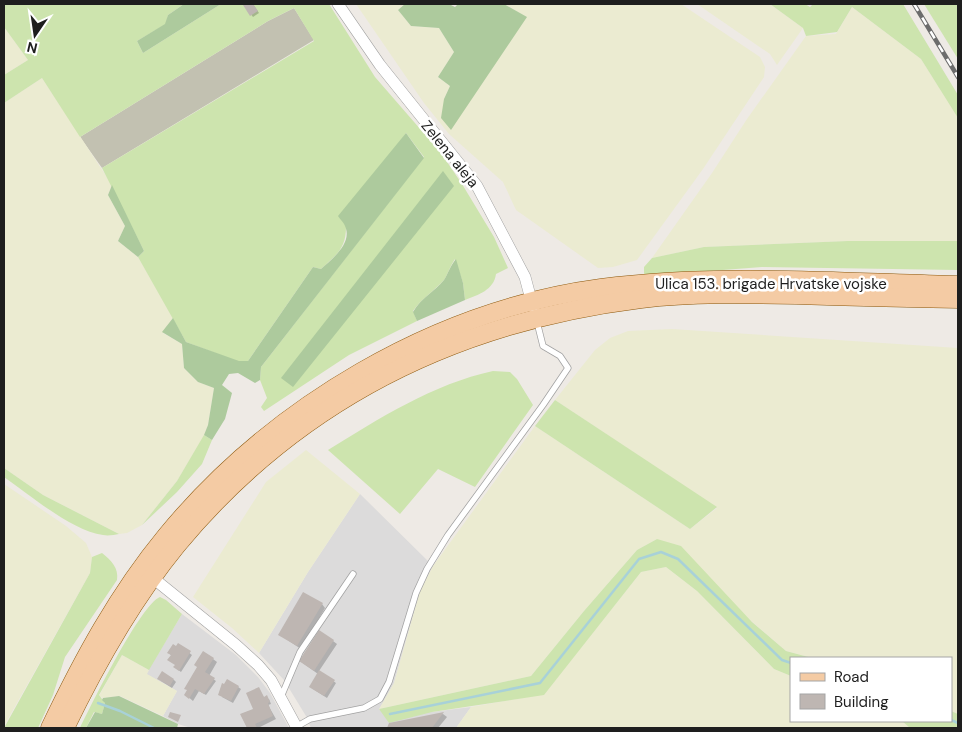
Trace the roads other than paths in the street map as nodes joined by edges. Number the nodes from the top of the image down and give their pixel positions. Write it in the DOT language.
graph roads {
  1 [pos="338,4"];
  2 [pos="958,285"];
  3 [pos="958,299"];
  4 [pos="534,310"];
  5 [pos="146,573"];
  6 [pos="353,574"];
  7 [pos="281,697"];
  8 [pos="50,728"];
  9 [pos="65,728"];
  10 [pos="297,728"];
  1 -- 4 [label="street, Zelena aleja"];
  2 -- 4 [label="main road, Ulica 153. brigade Hrvatske vojske"];
  3 -- 4 [label="main road, Ulica 153. brigade Hrvatske vojske"];
  4 -- 5 [label="main road, Ulica 153. brigade Hrvatske vojske"];
  4 -- 10 [label="lane"];
  5 -- 7 [label="street"];
  5 -- 8 [label="main road, Ulica 153. brigade Hrvatske vojske"];
  5 -- 9 [label="main road, Ulica 153. brigade Hrvatske vojske"];
  6 -- 7 [label="lane"];
  7 -- 10 [label="street"];
}
